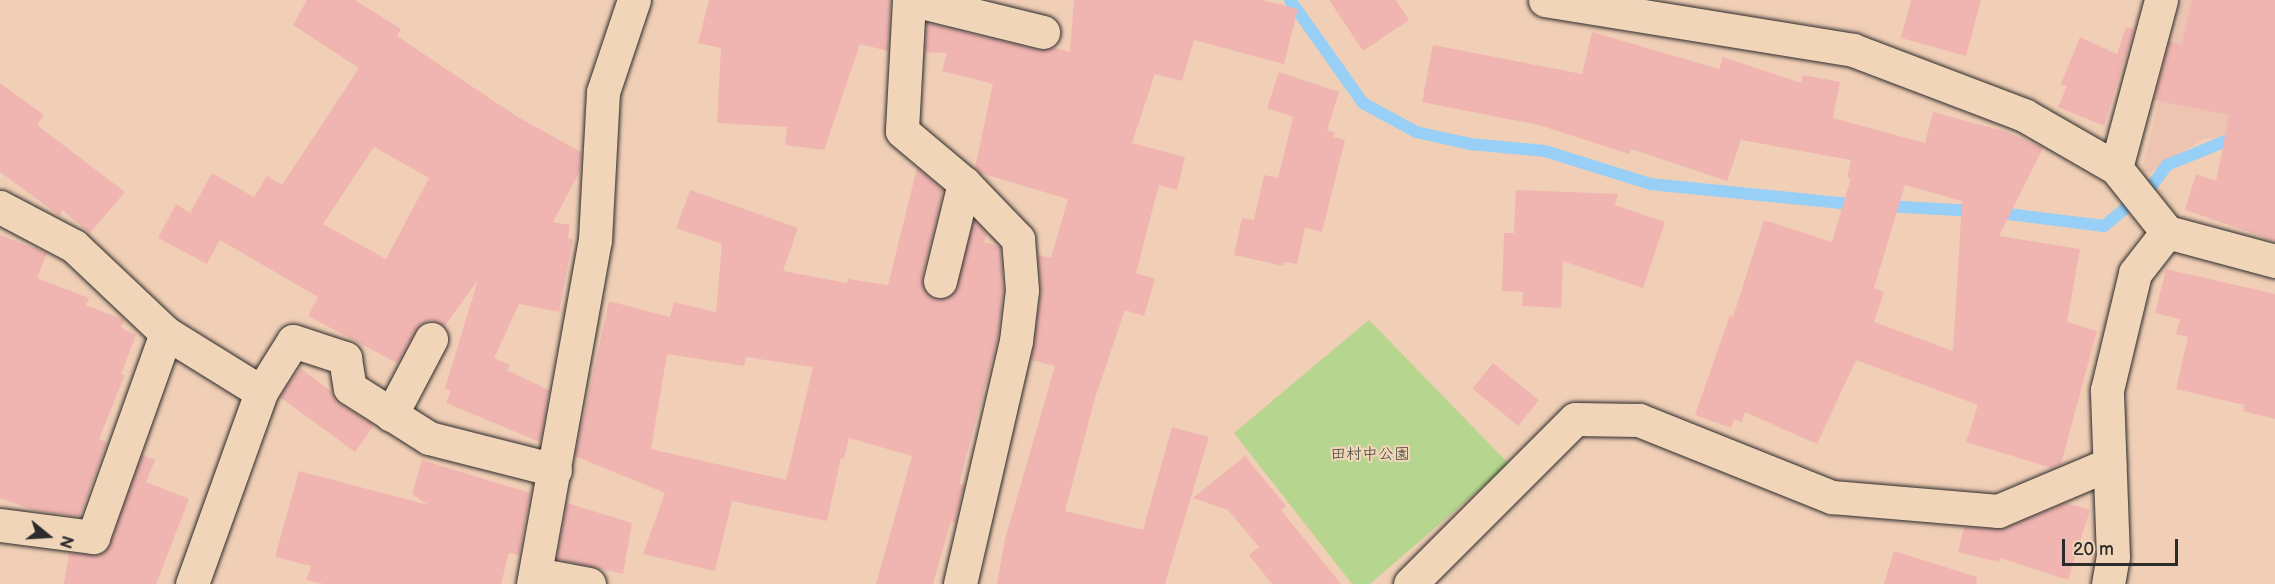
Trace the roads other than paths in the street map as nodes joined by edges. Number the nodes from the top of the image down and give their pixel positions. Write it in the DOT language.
graph roads {
  1 [pos="633,0"];
  2 [pos="911,0"];
  3 [pos="1545,0"];
  4 [pos="2161,0"];
  5 [pos="1043,32"];
  6 [pos="2116,168"];
  7 [pos="964,183"];
  8 [pos="0,207"];
  9 [pos="2167,232"];
  10 [pos="2275,261"];
  11 [pos="940,281"];
  12 [pos="166,333"];
  13 [pos="431,339"];
  14 [pos="261,392"];
  15 [pos="391,415"];
  16 [pos="2109,464"];
  17 [pos="555,470"];
  18 [pos="0,525"];
  19 [pos="535,579"];
  20 [pos="192,584"];
  21 [pos="589,584"];
  22 [pos="960,584"];
  23 [pos="1410,584"];
  24 [pos="2108,584"];
  1 -- 17 [label="street"];
  2 -- 5 [label="street"];
  2 -- 7 [label="street"];
  3 -- 6 [label="street"];
  4 -- 6 [label="street"];
  6 -- 9 [label="street"];
  7 -- 11 [label="street"];
  7 -- 22 [label="street"];
  8 -- 12 [label="street"];
  9 -- 10 [label="street"];
  9 -- 16 [label="street"];
  12 -- 14 [label="street"];
  12 -- 18 [label="street"];
  13 -- 15 [label="street"];
  14 -- 15 [label="street"];
  14 -- 20 [label="street"];
  15 -- 17 [label="street"];
  16 -- 23 [label="street"];
  16 -- 24 [label="street"];
  17 -- 19 [label="street"];
  19 -- 21 [label="street"];
}
